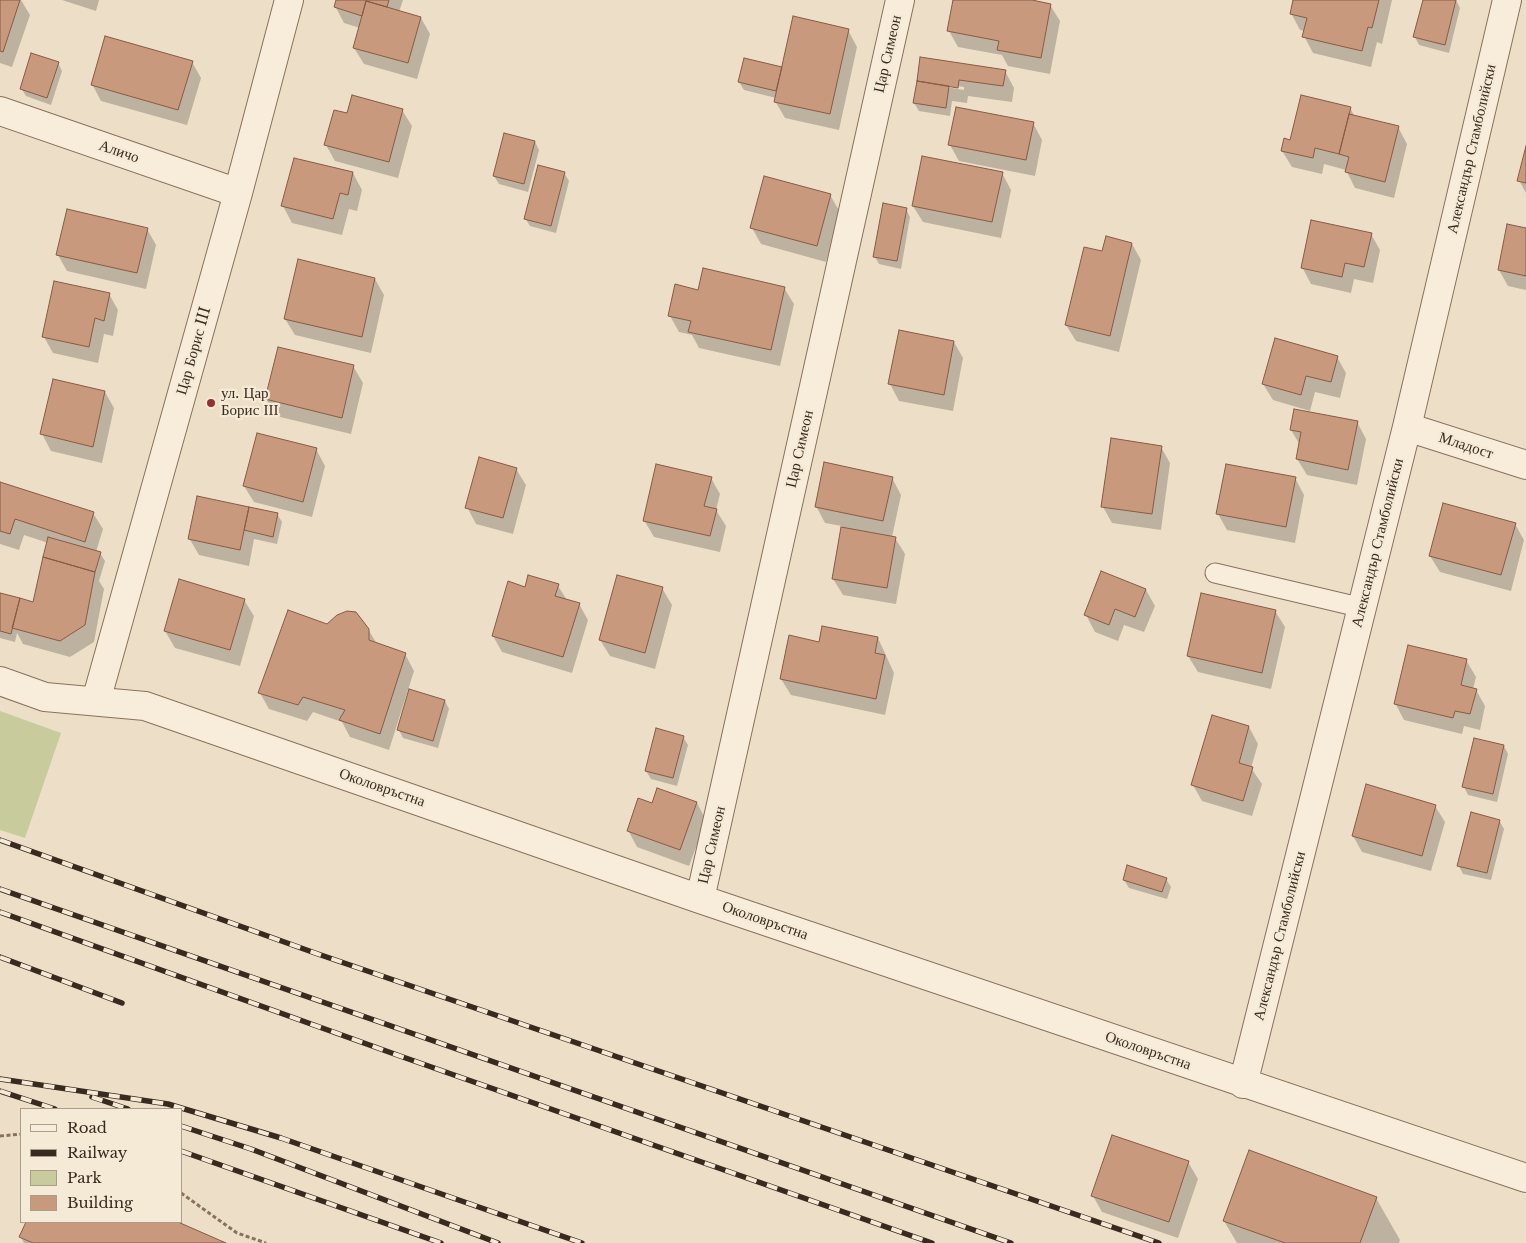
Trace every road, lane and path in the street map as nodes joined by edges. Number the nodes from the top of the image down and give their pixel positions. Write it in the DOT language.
graph roads {
  1 [pos="289,0"];
  2 [pos="900,0"];
  3 [pos="1507,0"];
  4 [pos="0,111"];
  5 [pos="238,193"];
  6 [pos="1407,427"];
  7 [pos="1526,465"];
  8 [pos="1215,573"];
  9 [pos="1362,608"];
  10 [pos="0,681"];
  11 [pos="96,701"];
  12 [pos="700,899"];
  13 [pos="1243,1084"];
  14 [pos="20,1134"];
  15 [pos="0,1136"];
  16 [pos="1526,1178"];
  17 [pos="182,1194"];
  18 [pos="266,1243"];
  1 -- 5 [label="street, Цар Борис III"];
  2 -- 12 [label="street, Цар Симеон"];
  3 -- 6 [label="street, Александър Стамболийски"];
  4 -- 5 [label="street, Аличо"];
  5 -- 11 [label="street, Цар Борис III"];
  6 -- 7 [label="street, Младост"];
  6 -- 9 [label="street, Александър Стамболийски"];
  8 -- 9 [label="lane"];
  9 -- 13 [label="street, Александър Стамболийски"];
  10 -- 11 [label="street, Околовръстна"];
  11 -- 12 [label="street, Околовръстна"];
  12 -- 13 [label="street, Околовръстна"];
  13 -- 16 [label="street, Околовръстна"];
  14 -- 15 [label="path"];
  17 -- 18 [label="path"];
}
